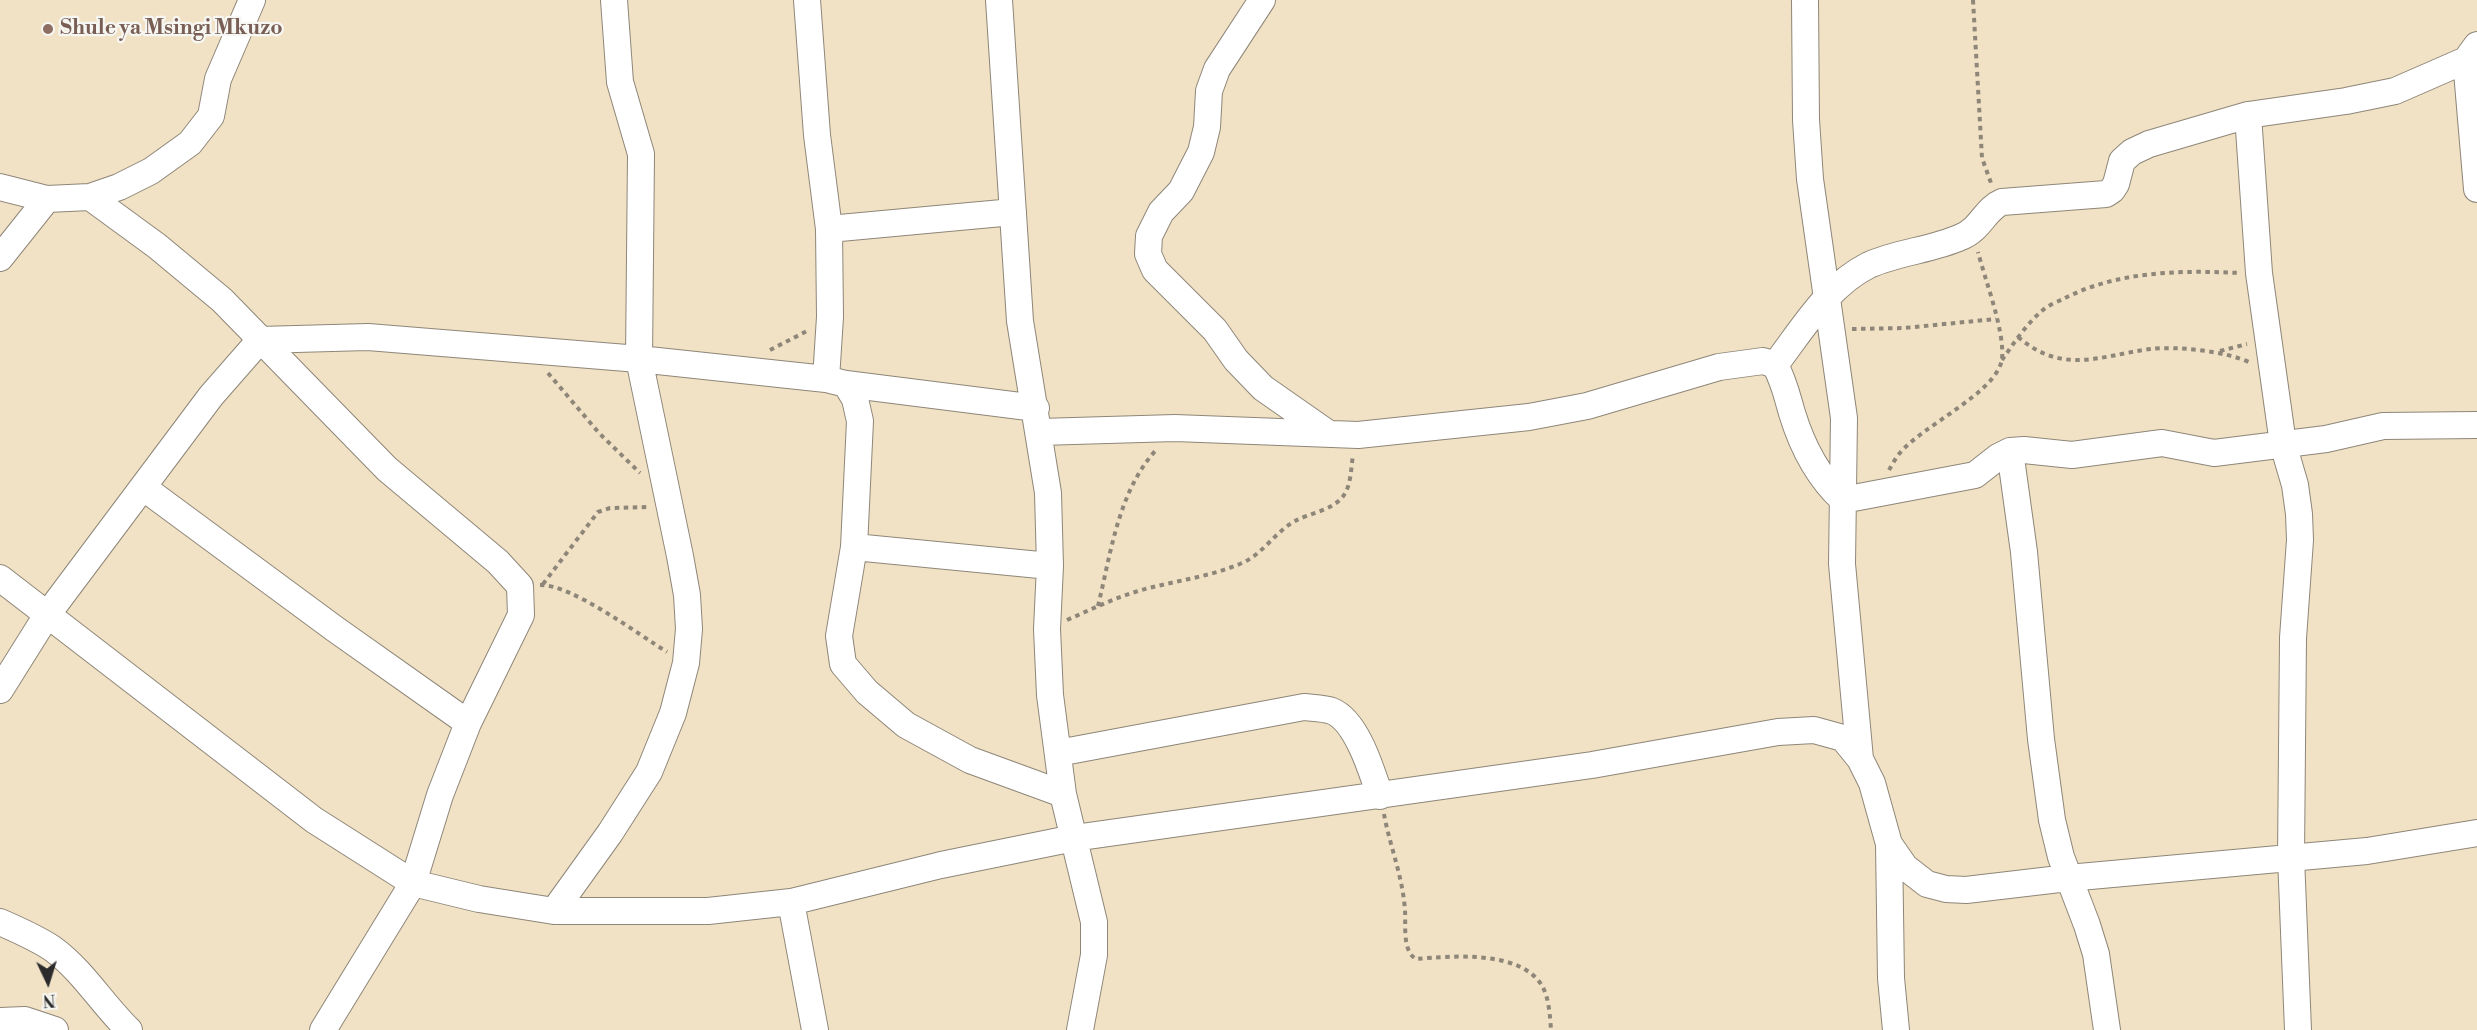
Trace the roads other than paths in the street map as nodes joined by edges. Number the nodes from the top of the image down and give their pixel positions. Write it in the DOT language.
graph roads {
  1 [pos="252,0"];
  2 [pos="614,0"];
  3 [pos="807,0"];
  4 [pos="999,0"];
  5 [pos="1262,0"];
  6 [pos="1804,0"];
  7 [pos="2472,52"];
  8 [pos="2248,115"];
  9 [pos="0,187"];
  10 [pos="2477,189"];
  11 [pos="90,197"];
  12 [pos="47,199"];
  13 [pos="1013,212"];
  14 [pos="829,229"];
  15 [pos="0,258"];
  16 [pos="1826,298"];
  17 [pos="1830,329"];
  18 [pos="1795,339"];
  19 [pos="260,340"];
  20 [pos="639,359"];
  21 [pos="1775,365"];
  22 [pos="836,382"];
  23 [pos="1038,420"];
  24 [pos="2477,425"];
  25 [pos="1326,433"];
  26 [pos="2283,444"];
  27 [pos="2010,451"];
  28 [pos="144,488"];
  29 [pos="1844,500"];
  30 [pos="854,548"];
  31 [pos="1050,566"];
  32 [pos="0,578"];
  33 [pos="47,615"];
  34 [pos="0,690"];
  35 [pos="468,723"];
  36 [pos="1058,753"];
  37 [pos="1860,759"];
  38 [pos="1063,794"];
  39 [pos="1380,796"];
  40 [pos="2477,832"];
  41 [pos="1074,838"];
  42 [pos="1889,844"];
  43 [pos="2291,857"];
  44 [pos="2068,878"];
  45 [pos="413,883"];
  46 [pos="791,902"];
  47 [pos="554,911"];
  48 [pos="0,922"];
  49 [pos="0,1021"];
  50 [pos="321,1028"];
  51 [pos="55,1030"];
  52 [pos="129,1030"];
  53 [pos="815,1030"];
  54 [pos="1080,1030"];
  55 [pos="1896,1030"];
  56 [pos="2107,1030"];
  57 [pos="2298,1030"];
  1 -- 11 [label="street"];
  2 -- 20 [label="street"];
  3 -- 14 [label="street"];
  4 -- 13 [label="street"];
  5 -- 25 [label="street"];
  6 -- 16 [label="street"];
  7 -- 8 [label="street"];
  7 -- 10 [label="street"];
  8 -- 16 [label="street"];
  8 -- 26 [label="street"];
  9 -- 12 [label="street"];
  11 -- 12 [label="street"];
  11 -- 19 [label="street"];
  12 -- 15 [label="street"];
  13 -- 14 [label="street"];
  13 -- 23 [label="street"];
  14 -- 22 [label="street"];
  16 -- 17 [label="street"];
  16 -- 18 [label="street"];
  17 -- 18 [label="street"];
  17 -- 29 [label="street"];
  18 -- 21 [label="street"];
  19 -- 20 [label="street"];
  19 -- 28 [label="street"];
  19 -- 35 [label="street"];
  20 -- 22 [label="street"];
  20 -- 47 [label="street"];
  21 -- 25 [label="street"];
  21 -- 29 [label="street"];
  22 -- 23 [label="street"];
  22 -- 30 [label="street"];
  23 -- 25 [label="street"];
  23 -- 31 [label="street"];
  24 -- 26 [label="street"];
  26 -- 27 [label="street"];
  26 -- 43 [label="street"];
  27 -- 29 [label="street"];
  27 -- 44 [label="street"];
  28 -- 33 [label="street"];
  28 -- 35 [label="street"];
  29 -- 37 [label="street"];
  30 -- 31 [label="street"];
  30 -- 38 [label="street"];
  31 -- 36 [label="street"];
  32 -- 33 [label="street"];
  33 -- 34 [label="street"];
  33 -- 45 [label="street"];
  35 -- 45 [label="street"];
  36 -- 38 [label="street"];
  36 -- 39 [label="street"];
  37 -- 39 [label="street"];
  37 -- 42 [label="street"];
  38 -- 41 [label="street"];
  39 -- 41 [label="street"];
  40 -- 43 [label="street"];
  41 -- 46 [label="street"];
  41 -- 54 [label="street"];
  42 -- 44 [label="street"];
  42 -- 55 [label="street"];
  43 -- 44 [label="street"];
  43 -- 57 [label="street"];
  44 -- 56 [label="street"];
  45 -- 47 [label="street"];
  45 -- 50 [label="street"];
  46 -- 47 [label="street"];
  46 -- 53 [label="street"];
  48 -- 52 [label="street"];
  49 -- 51 [label="street"];
}
